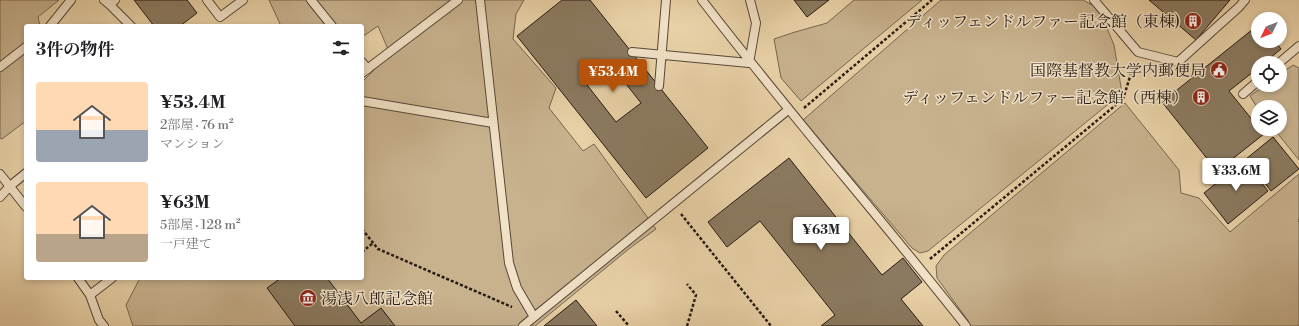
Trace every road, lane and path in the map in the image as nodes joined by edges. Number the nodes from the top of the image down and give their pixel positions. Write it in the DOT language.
graph roads {
  1 [pos="71,0"];
  2 [pos="207,0"];
  3 [pos="243,0"];
  4 [pos="311,0"];
  5 [pos="458,0"];
  6 [pos="480,0"];
  7 [pos="666,0"];
  8 [pos="702,0"];
  9 [pos="750,0"];
  10 [pos="932,0"];
  11 [pos="1094,0"];
  12 [pos="1245,0"];
  13 [pos="110,2"];
  14 [pos="220,17"];
  15 [pos="52,24"];
  16 [pos="129,24"];
  17 [pos="219,24"];
  18 [pos="330,24"];
  19 [pos="1299,46"];
  20 [pos="24,48"];
  21 [pos="632,52"];
  22 [pos="1138,52"];
  23 [pos="661,54"];
  24 [pos="1287,56"];
  25 [pos="750,63"];
  26 [pos="0,68"];
  27 [pos="365,71"];
  28 [pos="659,86"];
  29 [pos="1251,87"];
  30 [pos="1243,94"];
  31 [pos="364,101"];
  32 [pos="788,110"];
  33 [pos="794,117"];
  34 [pos="493,123"];
  35 [pos="0,174"];
  36 [pos="24,175"];
  37 [pos="10,186"];
  38 [pos="0,197"];
  39 [pos="24,204"];
  40 [pos="673,204"];
  41 [pos="364,232"];
  42 [pos="373,243"];
  43 [pos="364,250"];
  44 [pos="920,268"];
  45 [pos="79,280"];
  46 [pos="109,280"];
  47 [pos="688,284"];
  48 [pos="90,295"];
  49 [pos="616,310"];
  50 [pos="534,317"];
  51 [pos="104,326"];
  52 [pos="523,326"];
  53 [pos="629,326"];
  54 [pos="687,326"];
  55 [pos="771,326"];
  56 [pos="966,326"];
  1 -- 15 [label="lane"];
  2 -- 14 [label="lane"];
  3 -- 14 [label="lane"];
  4 -- 18 [label="lane"];
  5 -- 27 [label="lane"];
  6 -- 34 [label="lane"];
  7 -- 23 [label="lane"];
  8 -- 25 [label="lane"];
  9 -- 25 [label="lane"];
  10 -- 33 [label="path"];
  11 -- 22 [label="lane"];
  12 -- 22 [label="lane"];
  13 -- 16 [label="lane"];
  14 -- 17 [label="lane"];
  19 -- 24 [label="lane"];
  20 -- 26 [label="lane"];
  21 -- 23 [label="lane"];
  22 -- 44 [label="path"];
  23 -- 25 [label="lane"];
  23 -- 28 [label="lane"];
  25 -- 32 [label="lane"];
  29 -- 30 [label="lane"];
  31 -- 34 [label="lane"];
  32 -- 33 [label="lane"];
  32 -- 40 [label="lane"];
  33 -- 44 [label="lane"];
  34 -- 50 [label="lane"];
  35 -- 37 [label="lane"];
  36 -- 37 [label="lane"];
  37 -- 38 [label="lane"];
  37 -- 39 [label="lane"];
  40 -- 50 [label="lane"];
  40 -- 55 [label="path"];
  41 -- 42 [label="path"];
  42 -- 43 [label="path"];
  42 -- 50 [label="path"];
  44 -- 56 [label="lane"];
  45 -- 48 [label="lane"];
  46 -- 48 [label="lane"];
  47 -- 54 [label="path"];
  48 -- 51 [label="lane"];
  49 -- 53 [label="path"];
  50 -- 52 [label="lane"];
}
